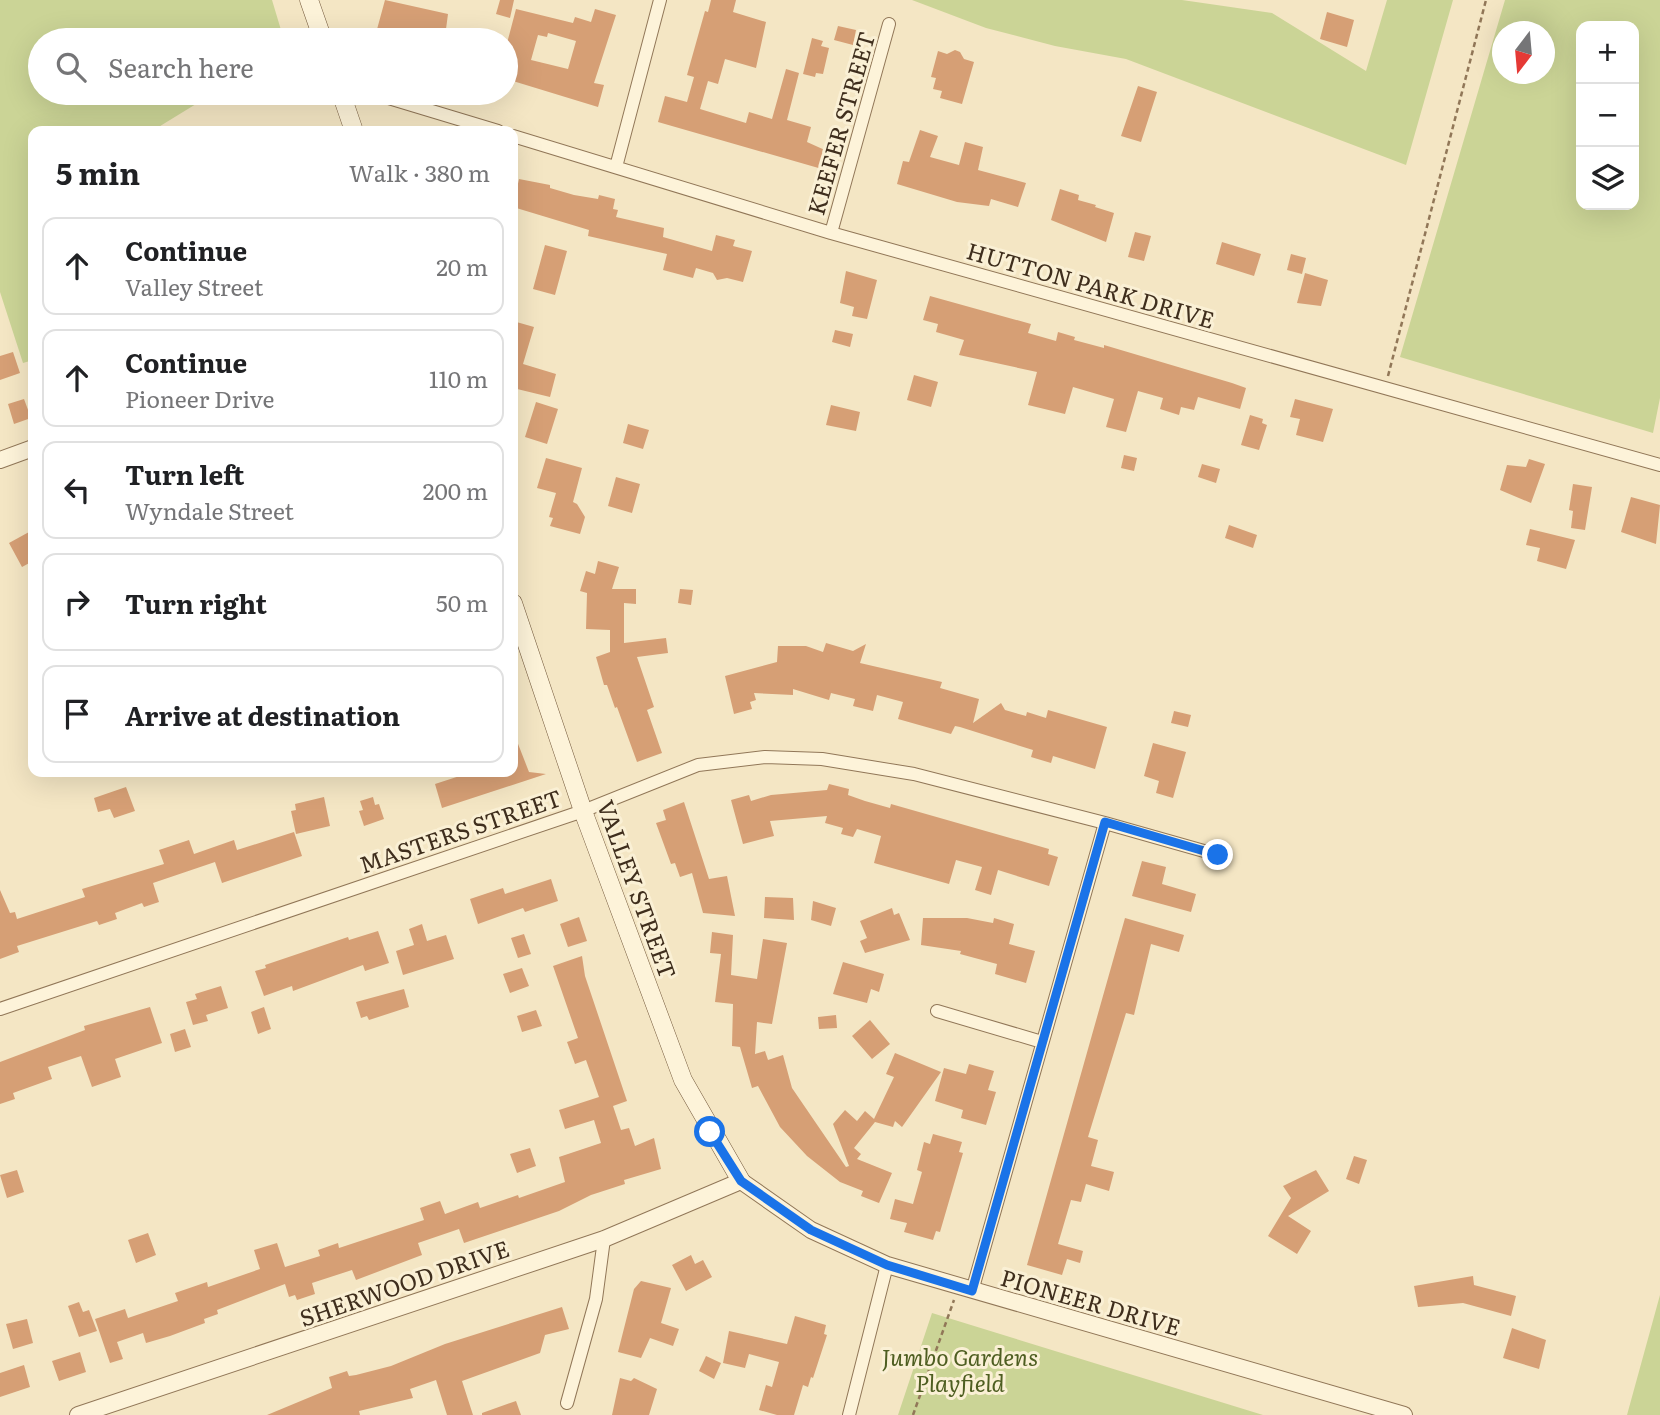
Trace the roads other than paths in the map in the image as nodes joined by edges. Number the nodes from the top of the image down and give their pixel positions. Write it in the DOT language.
graph roads {
  1 [pos="309,0"];
  2 [pos="660,0"];
  3 [pos="889,24"];
  4 [pos="319,28"];
  5 [pos="345,105"];
  6 [pos="412,105"];
  7 [pos="352,126"];
  8 [pos="481,126"];
  9 [pos="518,138"];
  10 [pos="616,167"];
  11 [pos="831,233"];
  12 [pos="28,451"];
  13 [pos="0,460"];
  14 [pos="1660,465"];
  15 [pos="518,618"];
  16 [pos="583,811"];
  17 [pos="1105,822"];
  18 [pos="1218,855"];
  19 [pos="0,1009"];
  20 [pos="937,1011"];
  21 [pos="1042,1042"];
  22 [pos="741,1181"];
  23 [pos="604,1239"];
  24 [pos="887,1265"];
  25 [pos="965,1289"];
  26 [pos="567,1403"];
  27 [pos="78,1415"];
  28 [pos="849,1415"];
  29 [pos="1404,1415"];
  1 -- 4 [label="main road"];
  2 -- 10 [label="street"];
  3 -- 11 [label="street, KEEFER STREET"];
  5 -- 7 [label="main road"];
  6 -- 8 [label="street"];
  9 -- 10 [label="street, HUTTON PARK DRIVE"];
  10 -- 11 [label="street, HUTTON PARK DRIVE"];
  11 -- 14 [label="street, HUTTON PARK DRIVE"];
  12 -- 13 [label="street"];
  15 -- 16 [label="main road, VALLEY STREET"];
  16 -- 17 [label="street, MASTERS STREET"];
  16 -- 19 [label="street, MASTERS STREET"];
  16 -- 22 [label="main road, VALLEY STREET"];
  17 -- 18 [label="street, MASTERS STREET"];
  17 -- 21 [label="street"];
  20 -- 21 [label="street"];
  21 -- 25 [label="street"];
  22 -- 23 [label="street, SHERWOOD DRIVE"];
  22 -- 24 [label="street, PIONEER DRIVE"];
  23 -- 26 [label="street"];
  23 -- 27 [label="street, SHERWOOD DRIVE"];
  24 -- 25 [label="street, PIONEER DRIVE"];
  24 -- 28 [label="street"];
  25 -- 29 [label="street, PIONEER DRIVE"];
}
